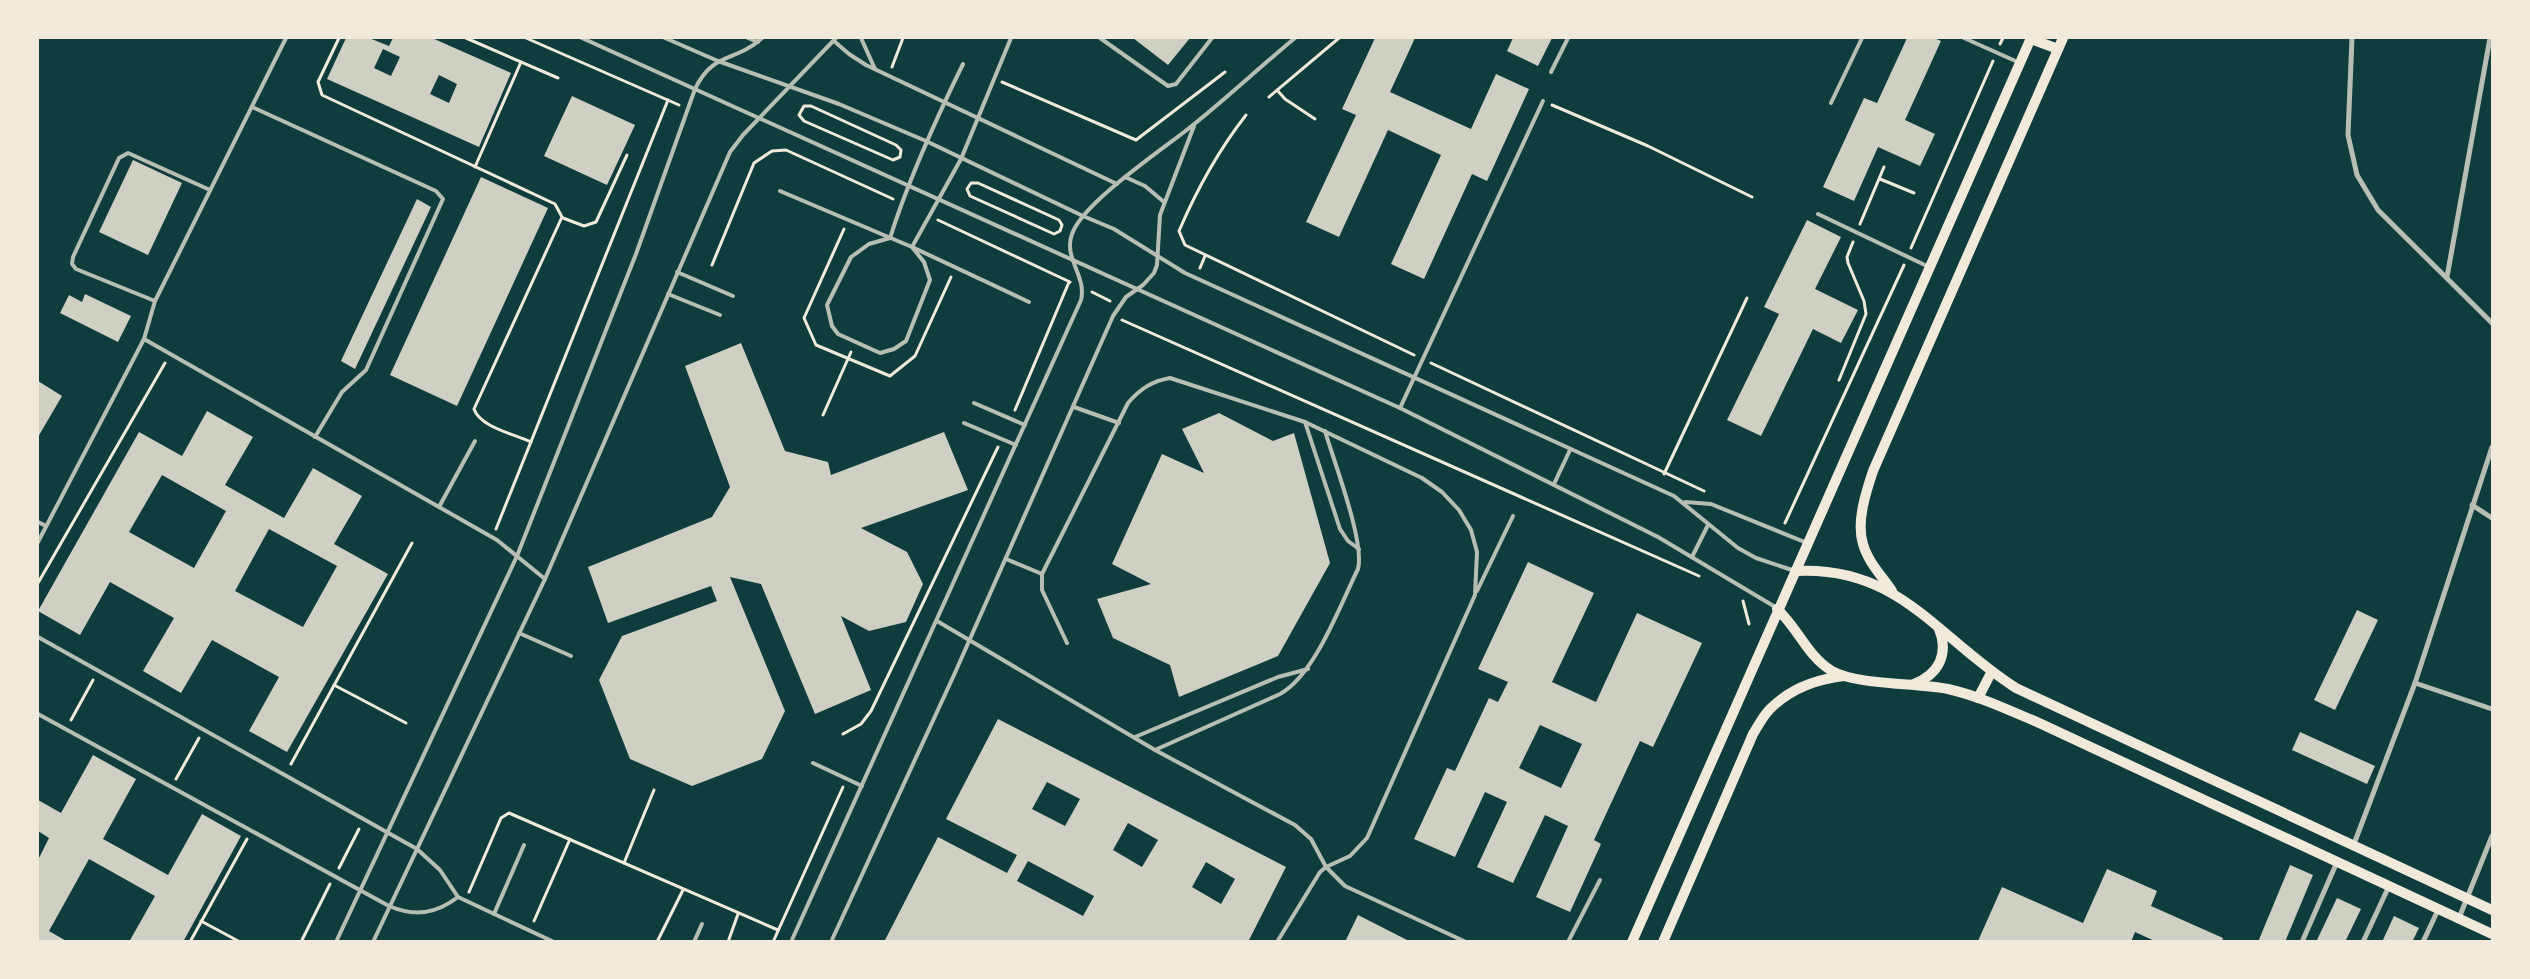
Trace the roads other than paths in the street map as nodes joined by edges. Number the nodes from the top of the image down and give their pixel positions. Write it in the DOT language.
graph roads {
  1 [pos="286,38"];
  2 [pos="582,38"];
  3 [pos="665,38"];
  4 [pos="748,38"];
  5 [pos="762,38"];
  6 [pos="861,38"];
  7 [pos="1011,38"];
  8 [pos="1100,38"];
  9 [pos="1212,38"];
  10 [pos="1295,38"];
  11 [pos="1568,38"];
  12 [pos="1862,38"];
  13 [pos="1964,38"];
  14 [pos="2031,38"];
  15 [pos="2063,38"];
  16 [pos="2352,38"];
  17 [pos="2490,38"];
  18 [pos="835,39"];
  19 [pos="758,42"];
  20 [pos="2058,49"];
  21 [pos="718,61"];
  22 [pos="2020,63"];
  23 [pos="963,64"];
  24 [pos="875,69"];
  25 [pos="1551,72"];
  26 [pos="790,87"];
  27 [pos="695,89"];
  28 [pos="1543,101"];
  29 [pos="944,102"];
  30 [pos="1831,103"];
  31 [pos="252,107"];
  32 [pos="978,118"];
  33 [pos="760,119"];
  34 [pos="1195,124"];
  35 [pos="926,141"];
  36 [pos="961,159"];
  37 [pos="1125,177"];
  38 [pos="1117,184"];
  39 [pos="908,185"];
  40 [pos="210,190"];
  41 [pos="780,191"];
  42 [pos="940,200"];
  43 [pos="1164,202"];
  44 [pos="1818,214"];
  45 [pos="1083,216"];
  46 [pos="890,238"];
  47 [pos="912,247"];
  48 [pos="1157,257"];
  49 [pos="1071,258"];
  50 [pos="1930,267"];
  51 [pos="677,272"];
  52 [pos="2447,277"];
  53 [pos="1137,289"];
  54 [pos="668,294"];
  55 [pos="733,296"];
  56 [pos="155,301"];
  57 [pos="1029,302"];
  58 [pos="720,315"];
  59 [pos="2492,323"];
  60 [pos="144,339"];
  61 [pos="1414,378"];
  62 [pos="974,403"];
  63 [pos="1074,406"];
  64 [pos="1400,408"];
  65 [pos="1304,422"];
  66 [pos="964,423"];
  67 [pos="1119,423"];
  68 [pos="1025,425"];
  69 [pos="1324,431"];
  70 [pos="315,437"];
  71 [pos="475,441"];
  72 [pos="1016,445"];
  73 [pos="2492,447"];
  74 [pos="1570,450"];
  75 [pos="1554,484"];
  76 [pos="1684,502"];
  77 [pos="2472,505"];
  78 [pos="439,507"];
  79 [pos="1513,516"];
  80 [pos="2492,518"];
  81 [pos="38,522"];
  82 [pos="1708,525"];
  83 [pos="46,526"];
  84 [pos="38,542"];
  85 [pos="1807,543"];
  86 [pos="1359,549"];
  87 [pos="517,556"];
  88 [pos="1692,557"];
  89 [pos="1006,559"];
  90 [pos="1795,571"];
  91 [pos="1042,574"];
  92 [pos="545,579"];
  93 [pos="1894,594"];
  94 [pos="1475,596"];
  95 [pos="1777,609"];
  96 [pos="937,621"];
  97 [pos="1938,627"];
  98 [pos="519,633"];
  99 [pos="38,637"];
  100 [pos="969,642"];
  101 [pos="1066,643"];
  102 [pos="571,656"];
  103 [pos="1308,669"];
  104 [pos="1992,673"];
  105 [pos="1844,676"];
  106 [pos="2415,682"];
  107 [pos="1913,684"];
  108 [pos="1978,698"];
  109 [pos="2492,709"];
  110 [pos="38,714"];
  111 [pos="1135,737"];
  112 [pos="1155,750"];
  113 [pos="812,763"];
  114 [pos="862,786"];
  115 [pos="387,833"];
  116 [pos="2492,836"];
  117 [pos="2354,844"];
  118 [pos="524,845"];
  119 [pos="416,849"];
  120 [pos="2337,862"];
  121 [pos="1326,867"];
  122 [pos="1600,880"];
  123 [pos="2389,886"];
  124 [pos="360,892"];
  125 [pos="458,897"];
  126 [pos="2466,898"];
  127 [pos="389,906"];
  128 [pos="2438,910"];
  129 [pos="2492,910"];
  130 [pos="494,914"];
  131 [pos="2459,918"];
  132 [pos="702,924"];
  133 [pos="2492,934"];
  134 [pos="336,942"];
  135 [pos="373,942"];
  136 [pos="554,942"];
  137 [pos="694,942"];
  138 [pos="792,942"];
  139 [pos="831,942"];
  140 [pos="1277,942"];
  141 [pos="1466,942"];
  142 [pos="1568,942"];
  143 [pos="1632,942"];
  144 [pos="1663,942"];
  145 [pos="2302,942"];
  146 [pos="2363,942"];
  147 [pos="2423,942"];
  1 -- 31 [label="lane"];
  2 -- 27 [label="lane"];
  3 -- 21 [label="lane"];
  4 -- 19 [label="lane"];
  5 -- 19 [label="lane"];
  6 -- 24 [label="lane"];
  7 -- 32 [label="lane"];
  8 -- 9 [label="lane"];
  10 -- 34 [label="lane"];
  11 -- 25 [label="lane"];
  12 -- 30 [label="lane"];
  13 -- 22 [label="lane"];
  14 -- 20 [label="main road"];
  14 -- 22 [label="main road"];
  15 -- 20 [label="main road"];
  16 -- 52 [label="street"];
  17 -- 52 [label="street"];
  18 -- 24 [label="lane"];
  18 -- 26 [label="lane"];
  19 -- 21 [label="lane"];
  20 -- 93 [label="main road"];
  21 -- 26 [label="lane"];
  21 -- 27 [label="lane"];
  22 -- 50 [label="main road"];
  23 -- 29 [label="lane"];
  24 -- 29 [label="lane"];
  26 -- 33 [label="lane"];
  26 -- 35 [label="lane"];
  27 -- 33 [label="lane"];
  27 -- 87 [label="lane"];
  28 -- 61 [label="lane"];
  29 -- 32 [label="lane"];
  29 -- 35 [label="lane"];
  31 -- 40 [label="lane"];
  31 -- 70 [label="lane"];
  32 -- 36 [label="lane"];
  32 -- 38 [label="lane"];
  33 -- 39 [label="lane"];
  33 -- 51 [label="lane"];
  34 -- 37 [label="lane"];
  34 -- 43 [label="lane"];
  35 -- 36 [label="lane"];
  35 -- 39 [label="lane"];
  36 -- 42 [label="lane"];
  36 -- 45 [label="lane"];
  37 -- 38 [label="lane"];
  37 -- 43 [label="lane"];
  38 -- 45 [label="lane"];
  39 -- 42 [label="lane"];
  39 -- 46 [label="lane"];
  40 -- 56 [label="lane"];
  40 -- 56 [label="lane"];
  41 -- 46 [label="lane"];
  42 -- 47 [label="lane"];
  42 -- 49 [label="lane"];
  43 -- 48 [label="lane"];
  44 -- 50 [label="lane"];
  45 -- 48 [label="lane"];
  45 -- 49 [label="lane"];
  46 -- 47 [label="lane"];
  46 -- 47 [label="lane"];
  47 -- 57 [label="lane"];
  48 -- 53 [label="lane"];
  48 -- 61 [label="lane"];
  49 -- 53 [label="lane"];
  49 -- 68 [label="lane"];
  50 -- 85 [label="main road"];
  51 -- 54 [label="lane"];
  51 -- 55 [label="lane"];
  52 -- 59 [label="street"];
  53 -- 63 [label="lane"];
  53 -- 64 [label="lane"];
  54 -- 58 [label="lane"];
  54 -- 92 [label="lane"];
  56 -- 60 [label="lane"];
  60 -- 70 [label="lane"];
  60 -- 83 [label="lane"];
  61 -- 64 [label="lane"];
  61 -- 74 [label="lane"];
  62 -- 68 [label="lane"];
  63 -- 67 [label="lane"];
  63 -- 89 [label="lane"];
  64 -- 75 [label="lane"];
  65 -- 67 [label="lane"];
  65 -- 69 [label="lane"];
  65 -- 86 [label="lane"];
  66 -- 72 [label="lane"];
  67 -- 91 [label="lane"];
  68 -- 72 [label="lane"];
  69 -- 86 [label="lane"];
  69 -- 94 [label="lane"];
  70 -- 78 [label="lane"];
  71 -- 78 [label="lane"];
  72 -- 96 [label="lane"];
  73 -- 77 [label="street"];
  74 -- 75 [label="lane"];
  74 -- 76 [label="lane"];
  75 -- 88 [label="lane"];
  76 -- 82 [label="lane"];
  76 -- 85 [label="lane"];
  77 -- 80 [label="street"];
  77 -- 106 [label="street"];
  78 -- 87 [label="lane"];
  79 -- 94 [label="lane"];
  81 -- 83 [label="lane"];
  82 -- 88 [label="lane"];
  82 -- 90 [label="lane"];
  83 -- 84 [label="lane"];
  85 -- 90 [label="main road"];
  86 -- 103 [label="lane"];
  87 -- 92 [label="lane"];
  87 -- 115 [label="lane"];
  88 -- 95 [label="lane"];
  89 -- 91 [label="lane"];
  89 -- 100 [label="lane"];
  90 -- 93 [label="main road"];
  90 -- 95 [label="main road"];
  91 -- 101 [label="lane"];
  92 -- 98 [label="lane"];
  93 -- 97 [label="main road"];
  94 -- 121 [label="lane"];
  95 -- 105 [label="main road"];
  95 -- 143 [label="main road"];
  96 -- 100 [label="lane"];
  96 -- 114 [label="lane"];
  97 -- 104 [label="main road"];
  97 -- 107 [label="main road"];
  98 -- 102 [label="lane"];
  98 -- 119 [label="lane"];
  99 -- 115 [label="lane"];
  100 -- 111 [label="lane"];
  100 -- 139 [label="lane"];
  103 -- 111 [label="lane"];
  103 -- 112 [label="lane"];
  104 -- 108 [label="main road"];
  104 -- 117 [label="main road"];
  105 -- 107 [label="main road"];
  105 -- 144 [label="main road"];
  106 -- 109 [label="street"];
  106 -- 117 [label="street"];
  107 -- 108 [label="main road"];
  108 -- 120 [label="main road"];
  110 -- 124 [label="lane"];
  111 -- 112 [label="lane"];
  112 -- 121 [label="lane"];
  113 -- 114 [label="lane"];
  114 -- 138 [label="lane"];
  115 -- 119 [label="lane"];
  115 -- 124 [label="lane"];
  116 -- 126 [label="street"];
  117 -- 126 [label="main road"];
  118 -- 130 [label="lane"];
  119 -- 125 [label="lane"];
  119 -- 127 [label="lane"];
  120 -- 123 [label="main road"];
  120 -- 145 [label="street"];
  121 -- 140 [label="lane"];
  121 -- 141 [label="lane"];
  122 -- 142 [label="lane"];
  123 -- 128 [label="main road"];
  123 -- 146 [label="street"];
  124 -- 127 [label="lane"];
  124 -- 134 [label="lane"];
  125 -- 127 [label="lane"];
  125 -- 130 [label="lane"];
  126 -- 129 [label="main road"];
  126 -- 131 [label="street"];
  127 -- 135 [label="lane"];
  128 -- 131 [label="main road"];
  128 -- 147 [label="street"];
  130 -- 136 [label="lane"];
  131 -- 133 [label="main road"];
  132 -- 137 [label="lane"];
}
